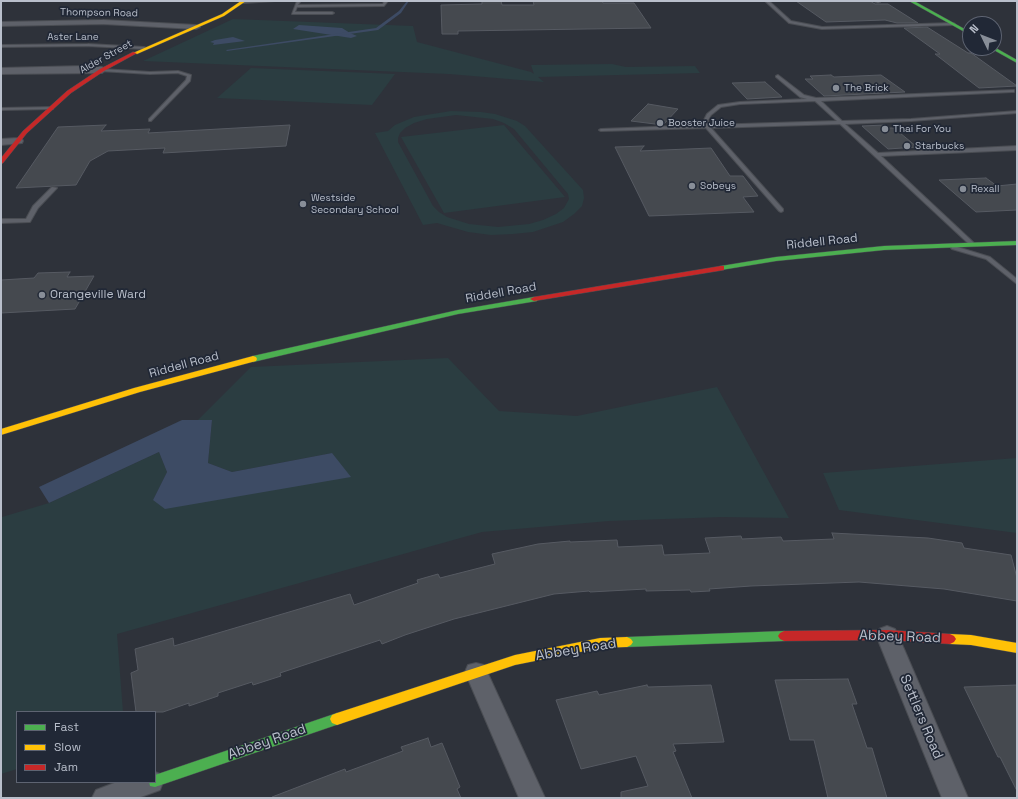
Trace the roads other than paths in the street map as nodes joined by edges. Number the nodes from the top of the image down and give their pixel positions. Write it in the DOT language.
graph roads {
  1 [pos="244,1"];
  2 [pos="273,1"];
  3 [pos="298,1"];
  4 [pos="386,1"];
  5 [pos="767,1"];
  6 [pos="911,1"];
  7 [pos="296,6"];
  8 [pos="332,13"];
  9 [pos="1,24"];
  10 [pos="953,24"];
  11 [pos="196,27"];
  12 [pos="962,29"];
  13 [pos="1,46"];
  14 [pos="144,48"];
  15 [pos="1002,53"];
  16 [pos="1017,62"];
  17 [pos="102,70"];
  18 [pos="3,73"];
  19 [pos="778,76"];
  20 [pos="1012,91"];
  21 [pos="817,100"];
  22 [pos="51,108"];
  23 [pos="1,109"];
  24 [pos="1017,112"];
  25 [pos="151,120"];
  26 [pos="841,122"];
  27 [pos="707,126"];
  28 [pos="601,130"];
  29 [pos="18,141"];
  30 [pos="1,142"];
  31 [pos="1017,148"];
  32 [pos="877,155"];
  33 [pos="1,162"];
  34 [pos="54,188"];
  35 [pos="781,210"];
  36 [pos="1,221"];
  37 [pos="1017,243"];
  38 [pos="972,244"];
  39 [pos="943,245"];
  40 [pos="1017,282"];
  41 [pos="1,432"];
  42 [pos="887,635"];
  43 [pos="1017,648"];
  44 [pos="476,672"];
  45 [pos="156,781"];
  46 [pos="148,783"];
  47 [pos="105,798"];
  48 [pos="532,798"];
  49 [pos="956,798"];
  1 -- 2 [label="lane"];
  1 -- 11 [label="street, Alder Street"];
  3 -- 7 [label="lane"];
  4 -- 7 [label="lane"];
  5 -- 10 [label="lane"];
  6 -- 10 [label="street"];
  7 -- 8 [label="lane"];
  9 -- 11 [label="street, Thompson Road"];
  10 -- 12 [label="street"];
  11 -- 14 [label="street, Alder Street"];
  13 -- 14 [label="lane, Aster Lane"];
  14 -- 17 [label="street, Alder Street"];
  15 -- 16 [label="street"];
  17 -- 18 [label="street"];
  17 -- 22 [label="street, Alder Street"];
  17 -- 25 [label="lane"];
  19 -- 21 [label="lane"];
  20 -- 21 [label="lane"];
  21 -- 26 [label="lane"];
  21 -- 27 [label="lane"];
  22 -- 23 [label="lane"];
  22 -- 29 [label="street, Alder Street"];
  24 -- 26 [label="lane"];
  26 -- 27 [label="lane"];
  26 -- 32 [label="lane"];
  27 -- 28 [label="lane"];
  27 -- 35 [label="lane"];
  29 -- 30 [label="street"];
  29 -- 33 [label="street, Alder Street"];
  31 -- 32 [label="lane"];
  32 -- 38 [label="lane"];
  34 -- 36 [label="lane"];
  37 -- 38 [label="street, Riddell Road"];
  38 -- 39 [label="street, Riddell Road"];
  39 -- 40 [label="lane"];
  39 -- 41 [label="street, Riddell Road"];
  42 -- 43 [label="street, Abbey Road"];
  42 -- 44 [label="street, Abbey Road"];
  42 -- 49 [label="street, Settlers Road"];
  44 -- 45 [label="street, Abbey Road"];
  44 -- 48 [label="street"];
  46 -- 47 [label="street"];
}
